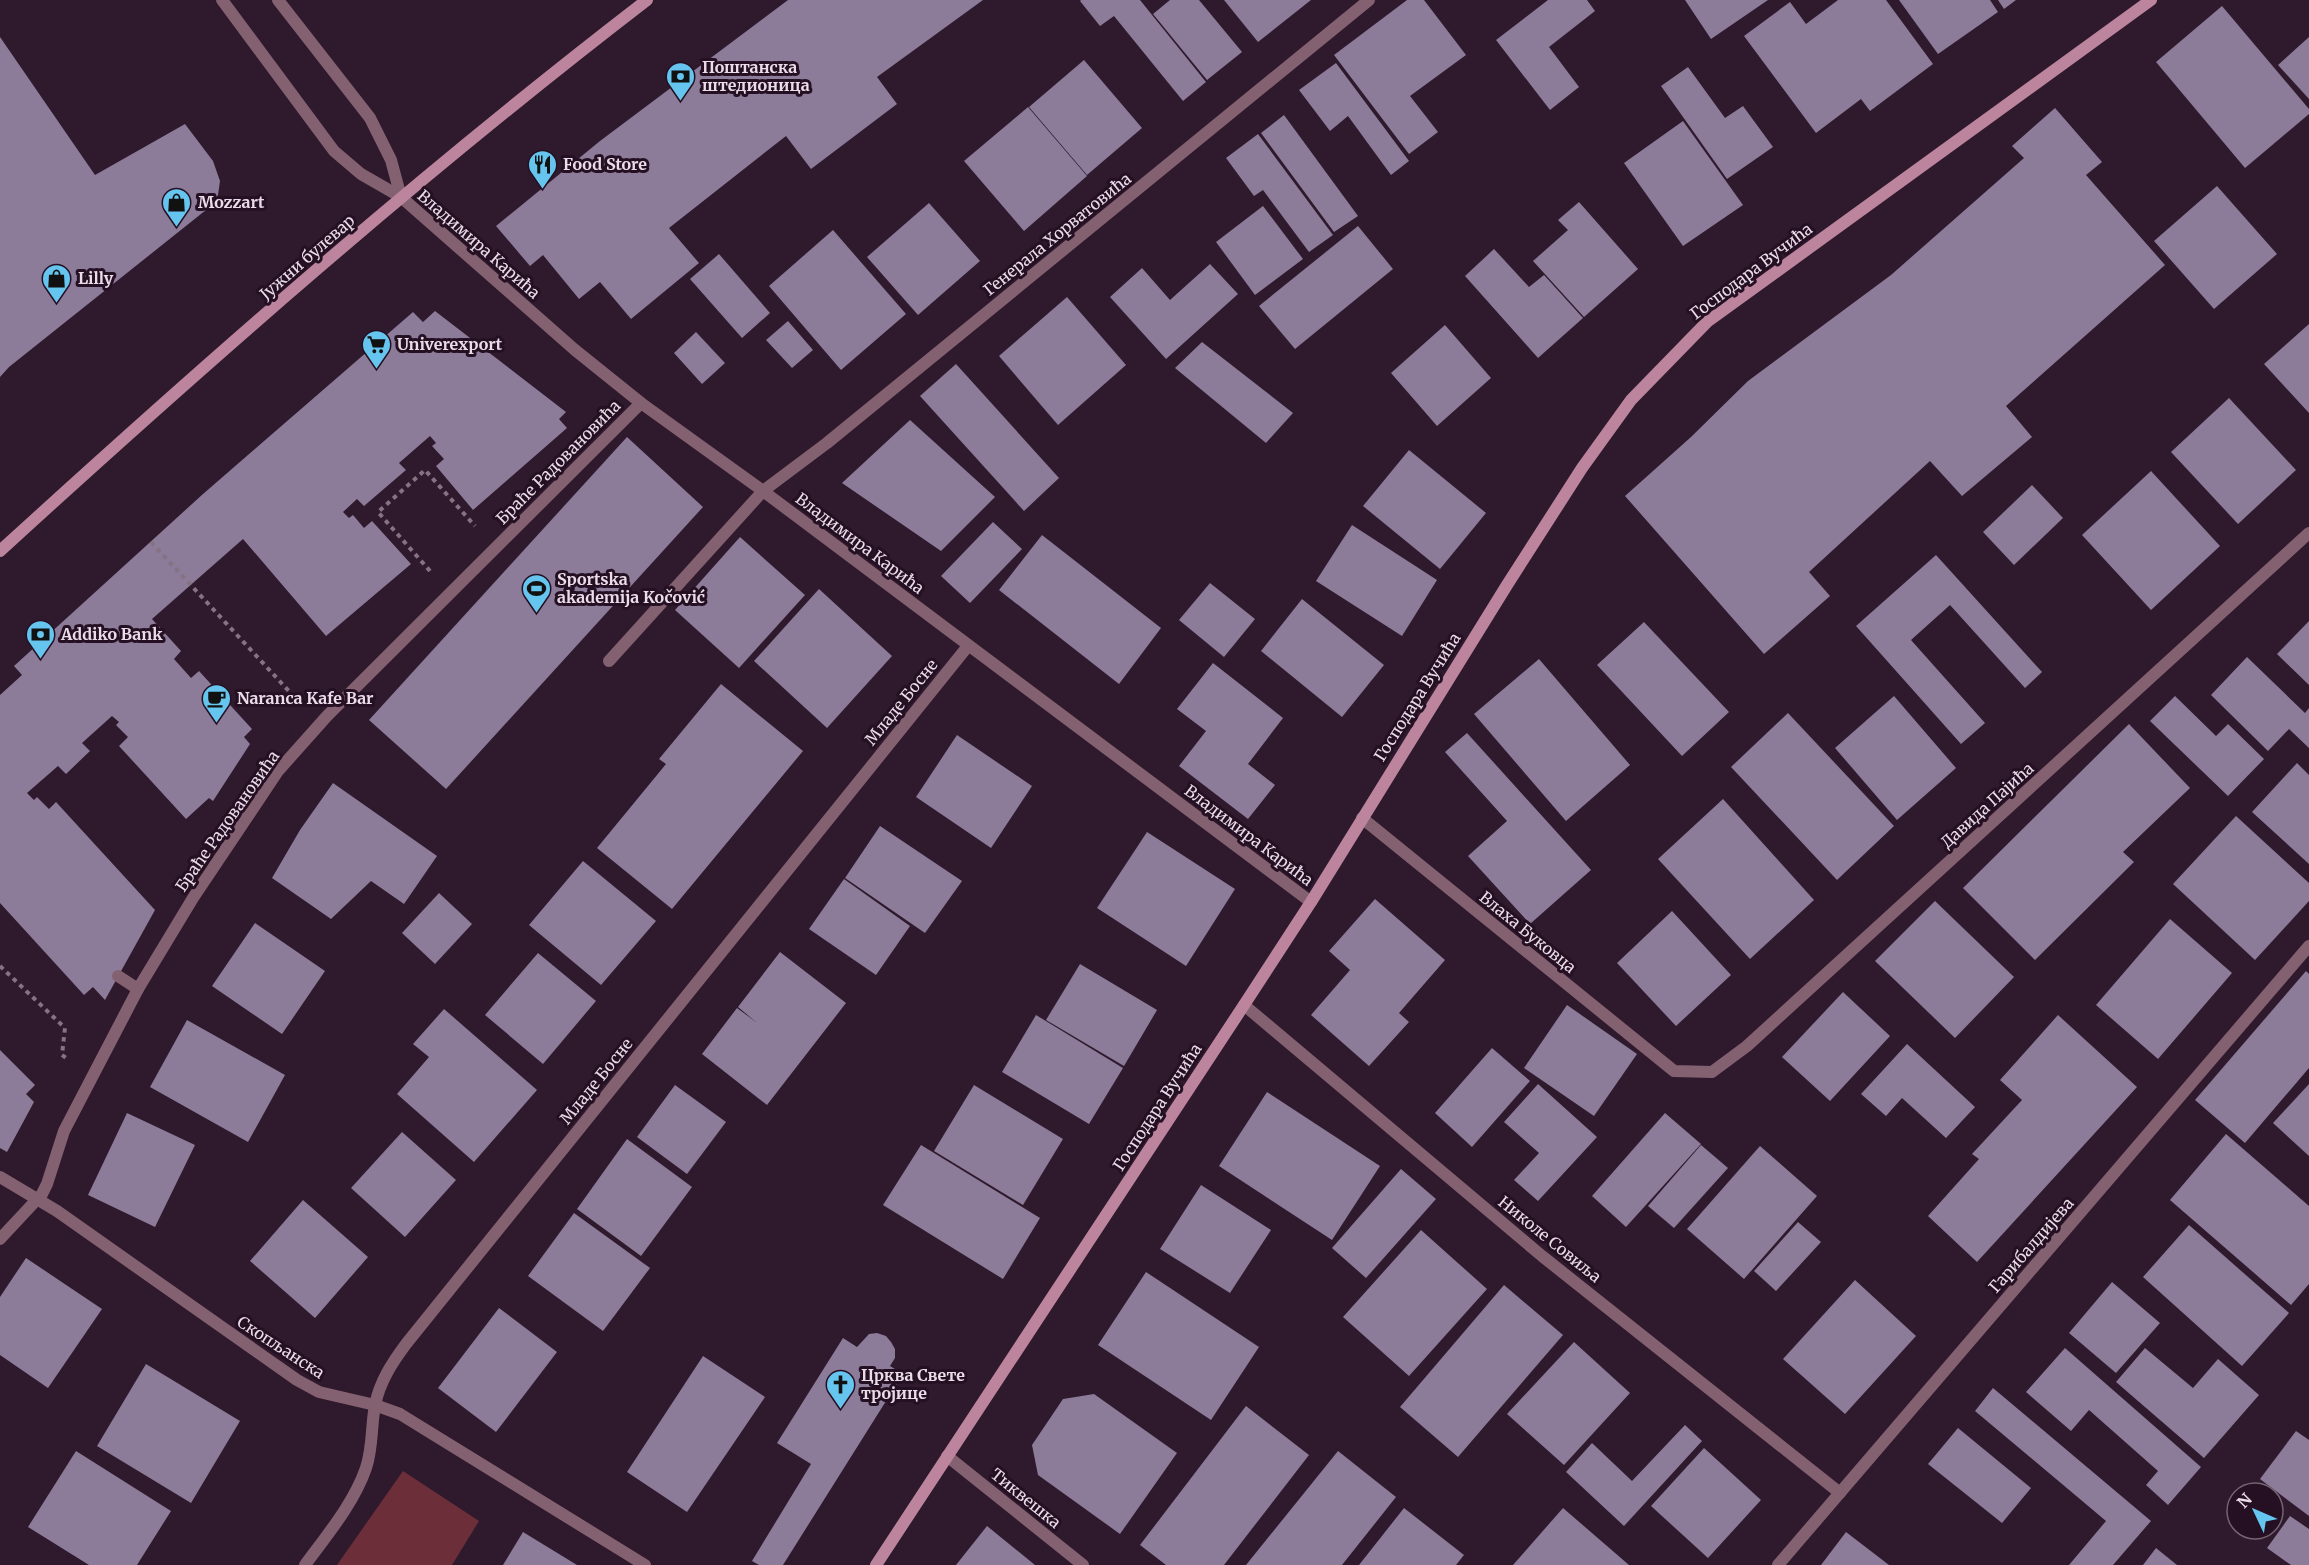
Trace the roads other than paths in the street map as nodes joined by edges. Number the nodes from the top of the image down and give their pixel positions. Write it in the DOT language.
graph roads {
  1 [pos="222,0"];
  2 [pos="278,0"];
  3 [pos="647,0"];
  4 [pos="1369,0"];
  5 [pos="2151,0"];
  6 [pos="401,197"];
  7 [pos="641,403"];
  8 [pos="763,491"];
  9 [pos="2309,533"];
  10 [pos="0,551"];
  11 [pos="968,646"];
  12 [pos="609,661"];
  13 [pos="1362,818"];
  14 [pos="1311,902"];
  15 [pos="2309,946"];
  16 [pos="118,976"];
  17 [pos="138,989"];
  18 [pos="1244,1005"];
  19 [pos="1674,1071"];
  20 [pos="0,1177"];
  21 [pos="39,1200"];
  22 [pos="0,1239"];
  23 [pos="375,1405"];
  24 [pos="947,1456"];
  25 [pos="1840,1493"];
  26 [pos="305,1565"];
  27 [pos="645,1565"];
  28 [pos="876,1565"];
  29 [pos="1083,1565"];
  30 [pos="1778,1565"];
  1 -- 6 [label="street, Владимира Карића"];
  2 -- 6 [label="street"];
  3 -- 6 [label="street, Јужни булевар"];
  4 -- 8 [label="street, Генерала Хорватовића"];
  5 -- 13 [label="street, Господара Вучића"];
  6 -- 7 [label="street, Владимира Карића"];
  6 -- 10 [label="street, Јужни булевар"];
  7 -- 8 [label="street, Владимира Карића"];
  7 -- 17 [label="street, Браће Радовановића"];
  8 -- 11 [label="street, Владимира Карића"];
  8 -- 12 [label="street, Генерала Хорватовића"];
  9 -- 19 [label="street, Давида Пајића"];
  11 -- 14 [label="street, Владимира Карића"];
  11 -- 23 [label="street, Младе Босне"];
  13 -- 14 [label="street, Господара Вучића"];
  13 -- 19 [label="street, Влаха Буковца"];
  14 -- 18 [label="street, Господара Вучића"];
  15 -- 25 [label="street, Гарибалдијева"];
  16 -- 17 [label="street"];
  17 -- 21 [label="street, Браће Радовановића"];
  18 -- 24 [label="street, Господара Вучића"];
  18 -- 25 [label="street, Николе Совиља"];
  20 -- 21 [label="street"];
  21 -- 22 [label="street, Браће Радовановића"];
  21 -- 23 [label="street, Скопљанска"];
  23 -- 26 [label="street, Младе Босне"];
  23 -- 27 [label="street, Скопљанска"];
  24 -- 28 [label="street, Господара Вучића"];
  24 -- 29 [label="street, Тиквешка"];
  25 -- 30 [label="street, Гарибалдијева"];
}
